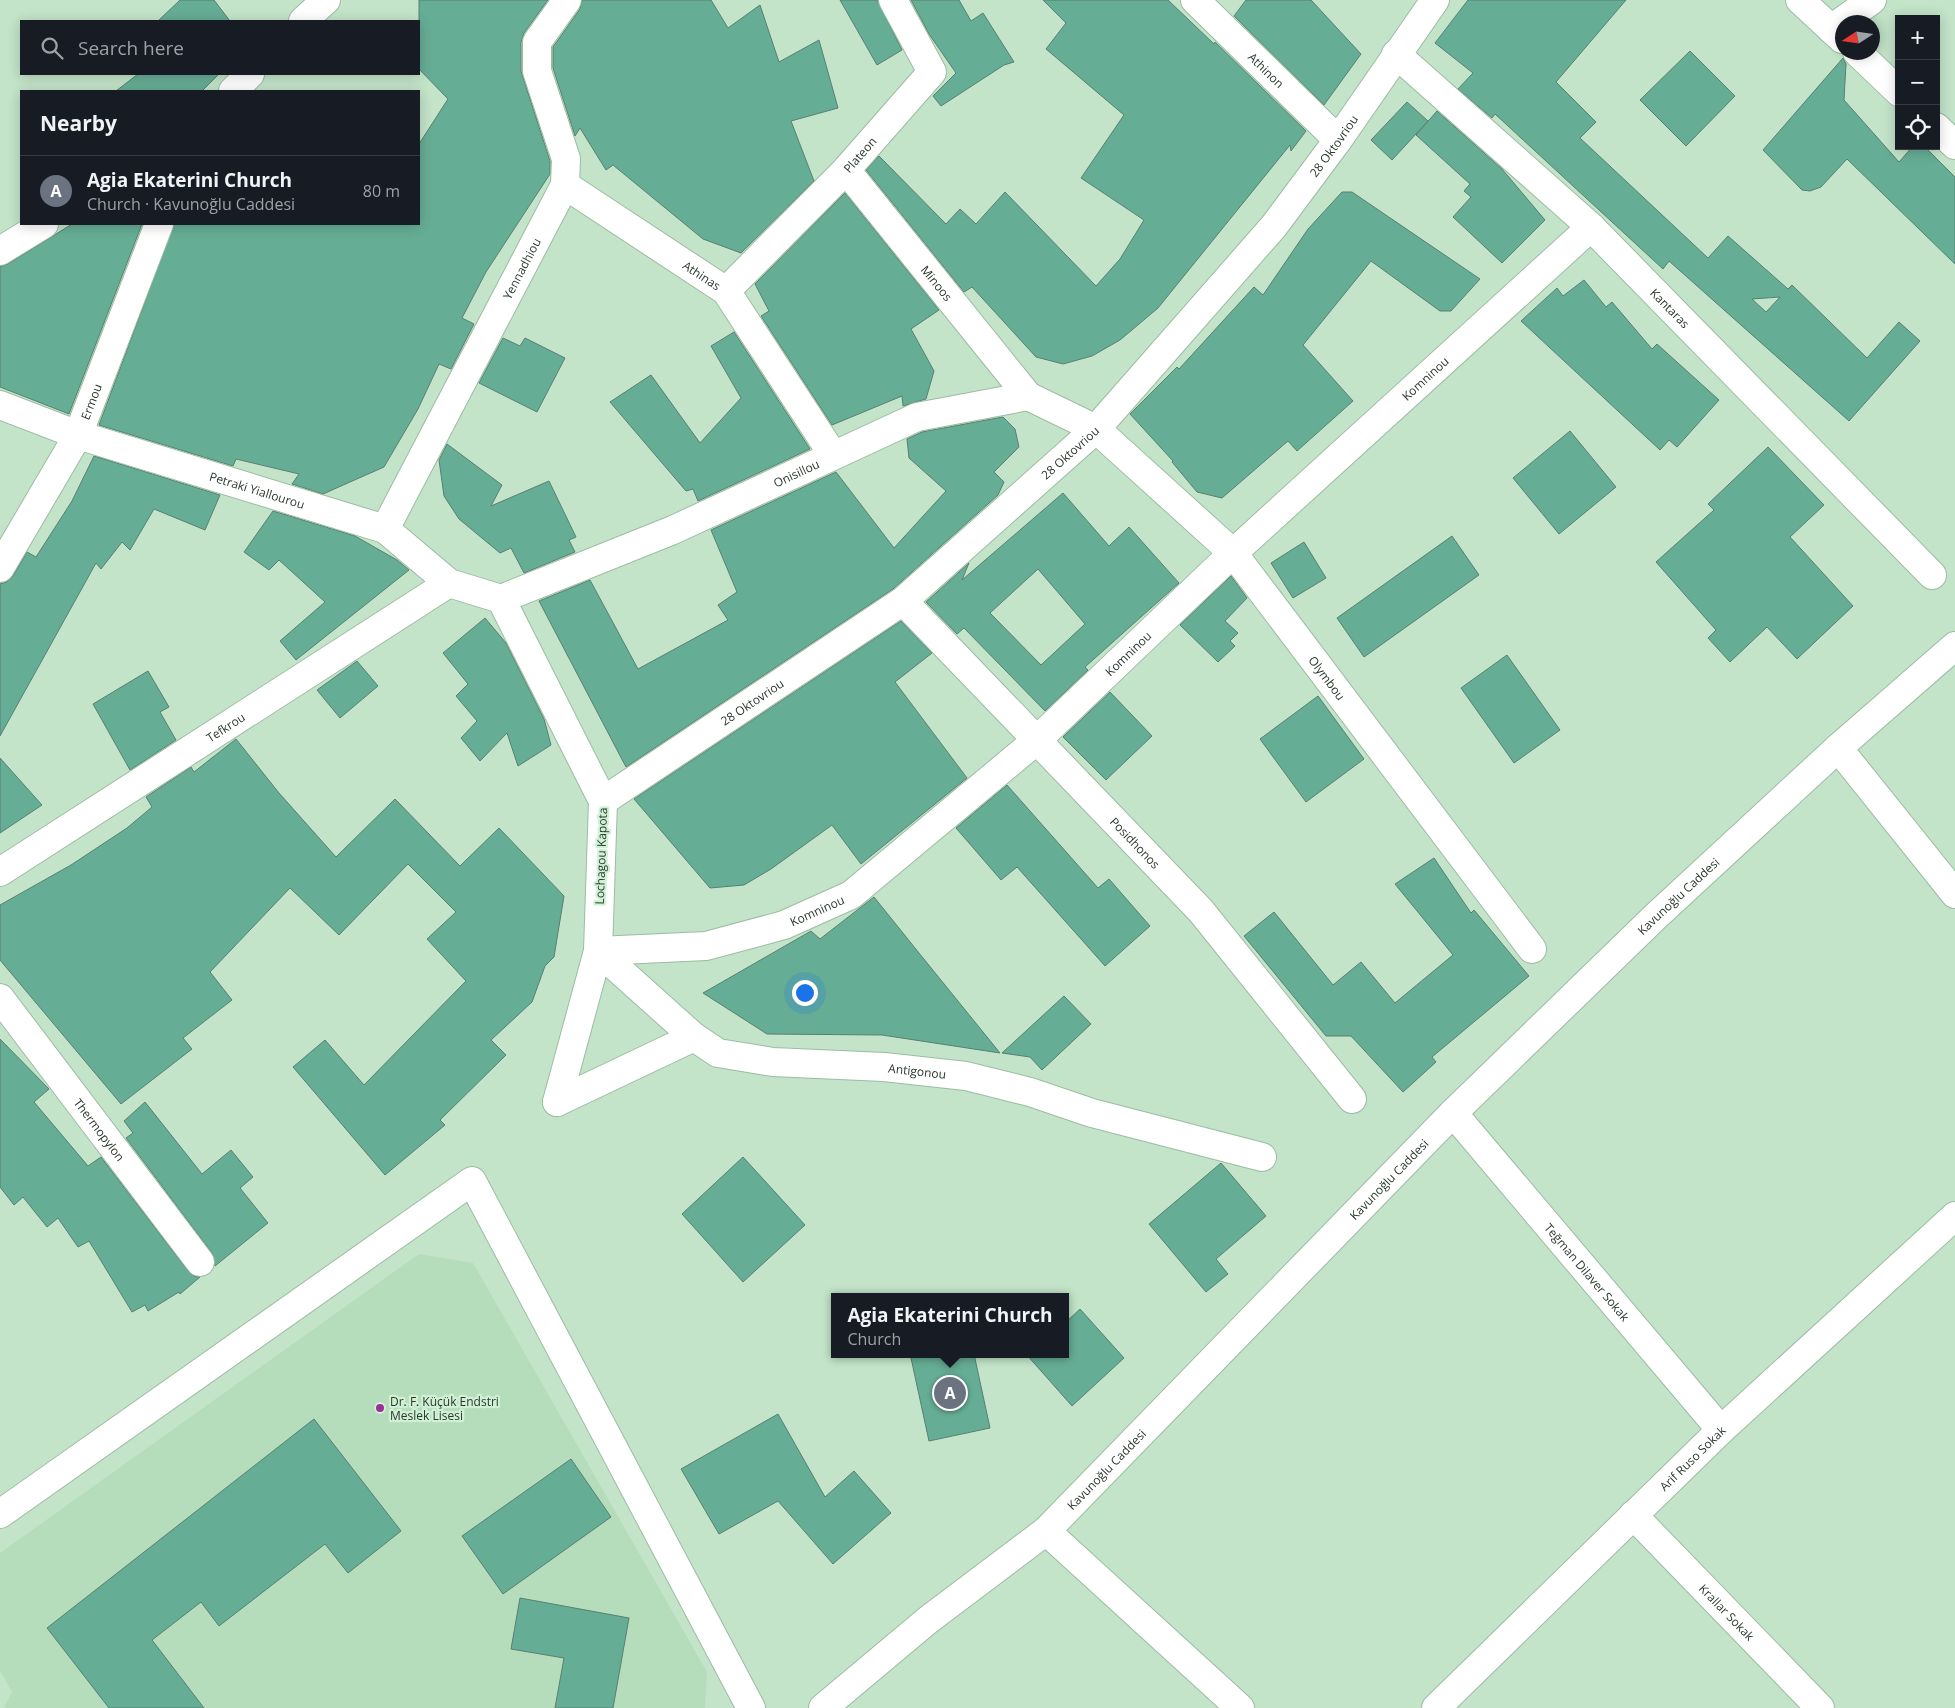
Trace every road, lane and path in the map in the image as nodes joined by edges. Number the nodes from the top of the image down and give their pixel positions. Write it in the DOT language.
graph roads {
  1 [pos="326,0"];
  2 [pos="567,0"];
  3 [pos="893,0"];
  4 [pos="1195,0"];
  5 [pos="1435,0"];
  6 [pos="1800,0"];
  7 [pos="1872,0"];
  8 [pos="1857,15"];
  9 [pos="304,20"];
  10 [pos="1835,32"];
  11 [pos="1396,54"];
  12 [pos="1865,60"];
  13 [pos="249,75"];
  14 [pos="1895,88"];
  15 [pos="234,90"];
  16 [pos="1940,131"];
  17 [pos="1338,140"];
  18 [pos="1955,145"];
  19 [pos="846,170"];
  20 [pos="564,185"];
  21 [pos="42,225"];
  22 [pos="159,225"];
  23 [pos="1591,227"];
  24 [pos="0,251"];
  25 [pos="726,291"];
  26 [pos="1028,396"];
  27 [pos="0,404"];
  28 [pos="1096,429"];
  29 [pos="78,434"];
  30 [pos="833,455"];
  31 [pos="385,529"];
  32 [pos="1233,553"];
  33 [pos="0,568"];
  34 [pos="1932,575"];
  35 [pos="450,583"];
  36 [pos="501,599"];
  37 [pos="903,600"];
  38 [pos="1955,646"];
  39 [pos="1037,740"];
  40 [pos="1838,748"];
  41 [pos="603,801"];
  42 [pos="0,872"];
  43 [pos="1955,894"];
  44 [pos="1532,949"];
  45 [pos="598,951"];
  46 [pos="0,998"];
  47 [pos="694,1036"];
  48 [pos="1352,1099"];
  49 [pos="1453,1113"];
  50 [pos="1262,1157"];
  51 [pos="1955,1216"];
  52 [pos="200,1262"];
  53 [pos="1720,1430"];
  54 [pos="0,1514"];
  55 [pos="1633,1515"];
  56 [pos="1046,1531"];
  57 [pos="751,1708"];
  58 [pos="823,1708"];
  59 [pos="1240,1708"];
  60 [pos="1436,1708"];
  61 [pos="1820,1708"];
  1 -- 9 [label="street"];
  2 -- 20 [label="street, Yennadhiou"];
  3 -- 19 [label="street, Plateon"];
  4 -- 17 [label="street, Athinon"];
  5 -- 11 [label="street, 28 Oktovriou"];
  6 -- 10 [label="street"];
  7 -- 8 [label="street"];
  11 -- 17 [label="street, 28 Oktovriou"];
  11 -- 23 [label="street, Kantaras"];
  12 -- 14 [label="street"];
  13 -- 15 [label="street"];
  16 -- 18 [label="street"];
  17 -- 28 [label="street, 28 Oktovriou"];
  19 -- 25 [label="street, Plateon"];
  19 -- 26 [label="street, Minoos"];
  20 -- 25 [label="street, Athinas"];
  20 -- 31 [label="street, Yennadhiou"];
  21 -- 24 [label="street"];
  22 -- 29 [label="street, Ermou"];
  23 -- 32 [label="street, Komninou"];
  23 -- 34 [label="street, Kantaras"];
  25 -- 30 [label="street, Athinas"];
  26 -- 28 [label="street"];
  26 -- 30 [label="street, Onisillou"];
  27 -- 29 [label="street, Petraki Yiallourou"];
  28 -- 32 [label="street, Olymbou"];
  28 -- 37 [label="street, 28 Oktovriou"];
  29 -- 31 [label="street, Petraki Yiallourou"];
  29 -- 33 [label="street, Ermou"];
  30 -- 36 [label="street, Onisillou"];
  31 -- 35 [label="street, Petraki Yiallourou"];
  32 -- 39 [label="street, Komninou"];
  32 -- 44 [label="street, Olymbou"];
  35 -- 36 [label="street, Petraki Yiallourou"];
  35 -- 42 [label="street, Tefkrou"];
  36 -- 41 [label="street, Lochagou Kapota"];
  37 -- 39 [label="street, Posidhonos"];
  37 -- 41 [label="street, 28 Oktovriou"];
  38 -- 40 [label="street, Kavunoğlu Caddesi"];
  39 -- 45 [label="street, Komninou"];
  39 -- 48 [label="street, Posidhonos"];
  40 -- 43 [label="street"];
  40 -- 49 [label="street, Kavunoğlu Caddesi"];
  41 -- 45 [label="street, Lochagou Kapota"];
  45 -- 47 [label="street, Antigonou"];
  45 -- 47 [label="street, Lochagou Kapota"];
  46 -- 52 [label="street, Thermopylon"];
  47 -- 50 [label="street, Antigonou"];
  49 -- 53 [label="street, Teğman Dilaver Sokak"];
  49 -- 56 [label="street, Kavunoğlu Caddesi"];
  51 -- 53 [label="street, Arif Ruso Sokak"];
  53 -- 55 [label="street, Arif Ruso Sokak"];
  54 -- 57 [label="street"];
  55 -- 60 [label="street, Arif Ruso Sokak"];
  55 -- 61 [label="street, Krallar Sokak"];
  56 -- 58 [label="street, Kavunoğlu Caddesi"];
  56 -- 59 [label="street"];
}
